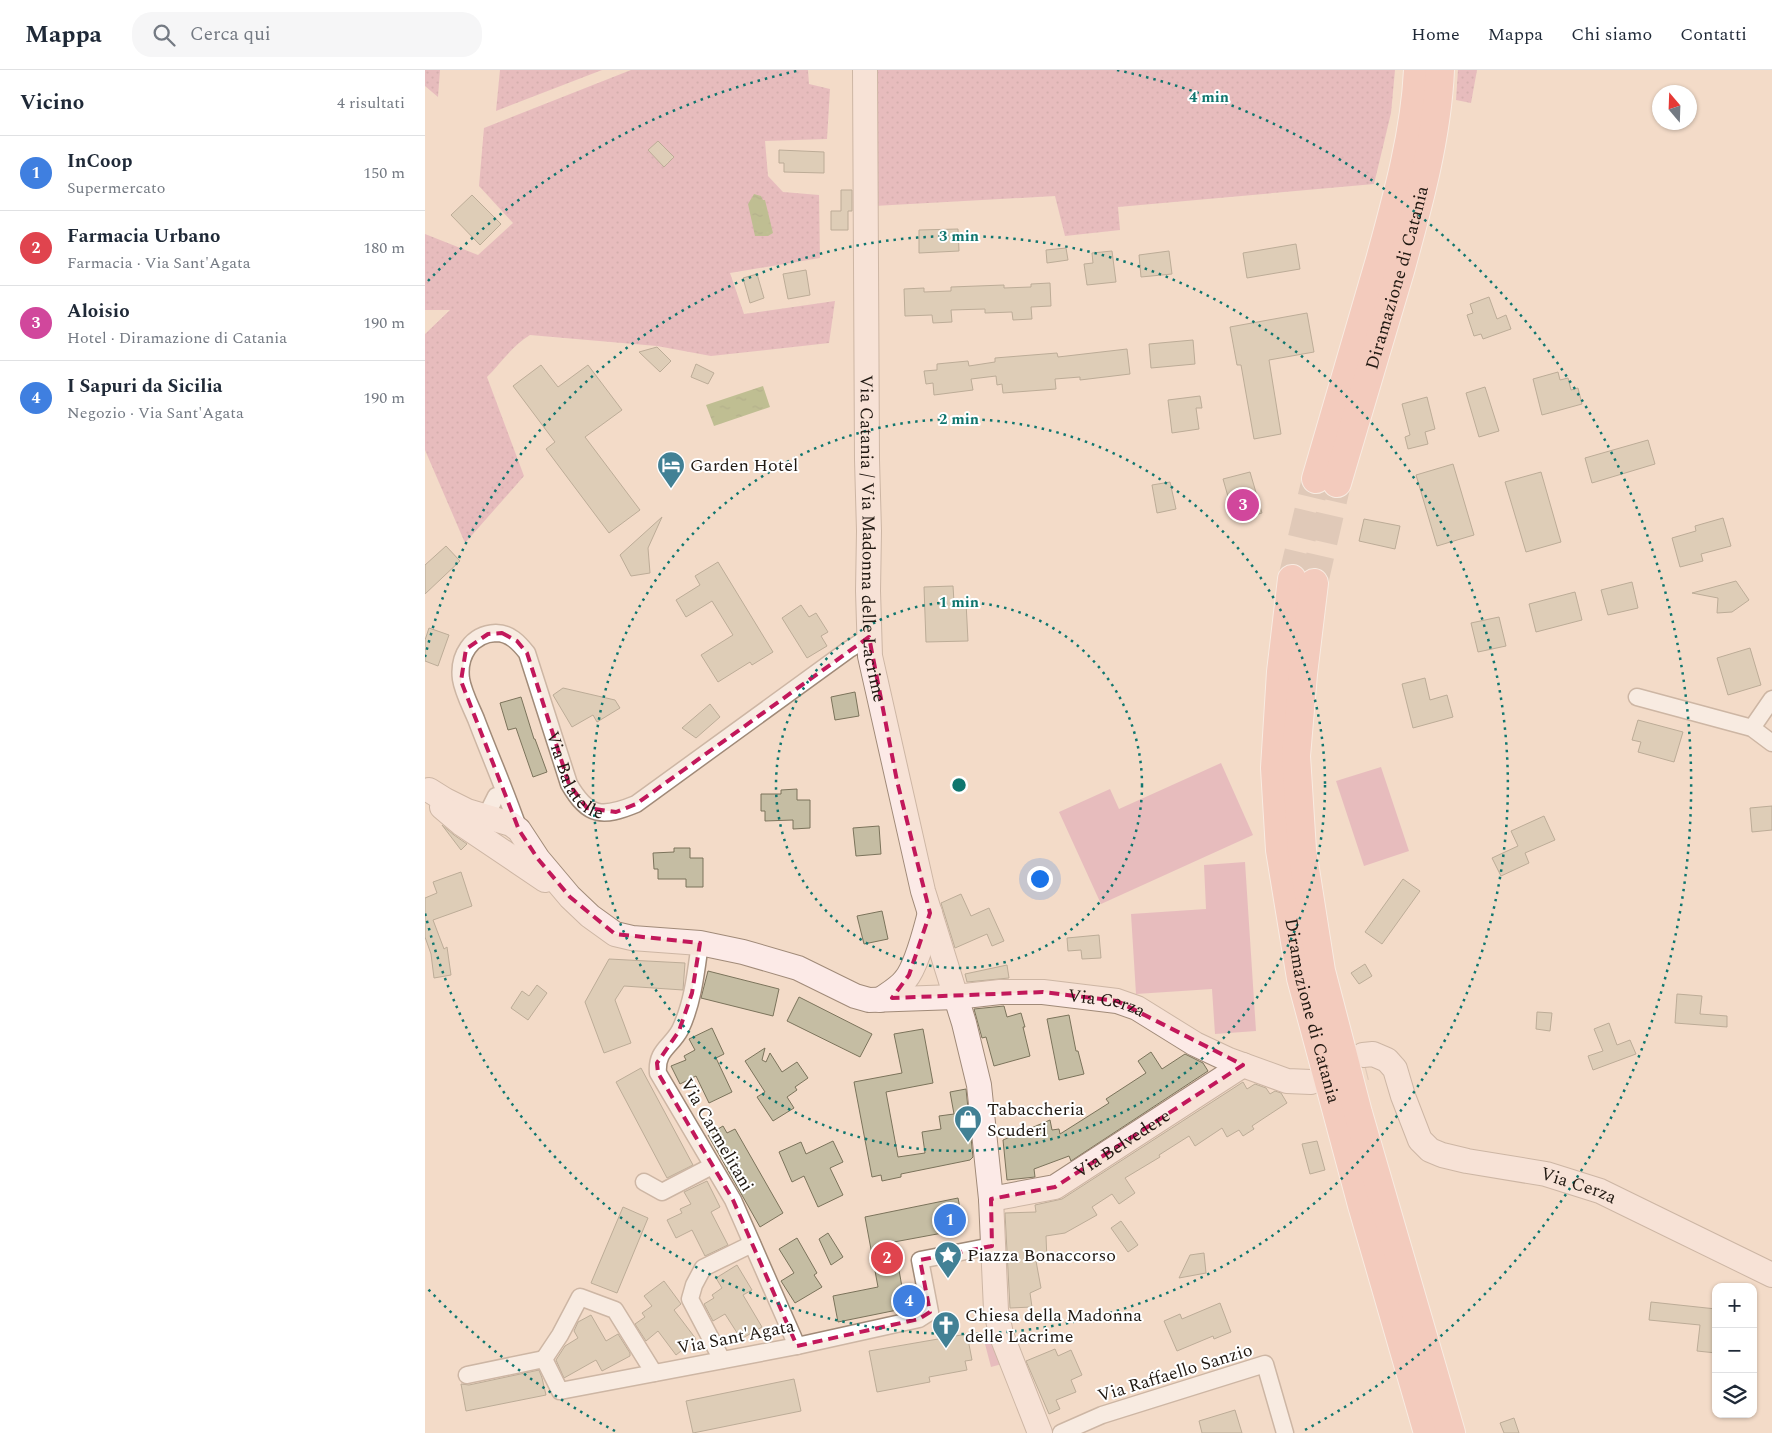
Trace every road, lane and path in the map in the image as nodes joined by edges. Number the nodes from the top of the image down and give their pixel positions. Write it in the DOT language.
graph roads {
  1 [pos="865,70"];
  2 [pos="1418,70"];
  3 [pos="1440,70"];
  4 [pos="869,637"];
  5 [pos="1637,697"];
  6 [pos="1772,699"];
  7 [pos="1752,728"];
  8 [pos="1772,743"];
  9 [pos="498,777"];
  10 [pos="427,788"];
  11 [pos="483,807"];
  12 [pos="519,830"];
  13 [pos="492,844"];
  14 [pos="570,897"];
  15 [pos="930,913"];
  16 [pos="700,943"];
  17 [pos="948,971"];
  18 [pos="909,986"];
  19 [pos="956,997"];
  20 [pos="1365,1061"];
  21 [pos="1243,1065"];
  22 [pos="1311,1075"];
  23 [pos="712,1166"];
  24 [pos="644,1182"];
  25 [pos="991,1199"];
  26 [pos="752,1244"];
  27 [pos="992,1246"];
  28 [pos="1772,1275"];
  29 [pos="797,1346"];
  30 [pos="544,1359"];
  31 [pos="722,1360"];
  32 [pos="654,1373"];
  33 [pos="467,1375"];
  34 [pos="1040,1433"];
  35 [pos="1061,1433"];
  36 [pos="1285,1433"];
  37 [pos="1427,1433"];
  38 [pos="1451,1433"];
  1 -- 4 [label="main road, Via Catania / Via Madonna delle Lacrime"];
  2 -- 3 [label="highway, Diramazione di Catania"];
  4 -- 9 [label="street, Via Balatelle"];
  4 -- 15 [label="main road, Via Catania / Via Madonna delle Lacrime"];
  5 -- 7 [label="street"];
  6 -- 7 [label="street"];
  7 -- 8 [label="street"];
  9 -- 11 [label="street"];
  9 -- 12 [label="street, Via Balatelle"];
  10 -- 11 [label="main road"];
  10 -- 13 [label="main road"];
  11 -- 12 [label="main road"];
  11 -- 13 [label="street"];
  12 -- 14 [label="main road"];
  13 -- 14 [label="main road"];
  14 -- 16 [label="main road, Via Cerza"];
  15 -- 17 [label="main road, Via Catania / Via Madonna delle Lacrime"];
  15 -- 18 [label="main road"];
  16 -- 18 [label="main road, Via Cerza"];
  16 -- 23 [label="street, Via Carmelitani"];
  17 -- 18 [label="main road"];
  17 -- 19 [label="main road, Via Catania / Via Madonna delle Lacrime"];
  18 -- 19 [label="main road, Via Cerza"];
  19 -- 21 [label="main road, Via Cerza"];
  19 -- 25 [label="main road, Via Catania / Via Madonna delle Lacrime"];
  20 -- 28 [label="main road, Via Cerza"];
  21 -- 22 [label="main road, Via Cerza"];
  21 -- 25 [label="main road, Via Belvedere"];
  23 -- 24 [label="street"];
  23 -- 26 [label="street, Via Carmelitani"];
  25 -- 27 [label="main road, Via Catania / Via Madonna delle Lacrime"];
  26 -- 29 [label="street, Via Carmelitani"];
  26 -- 31 [label="street"];
  27 -- 29 [label="street, Via Sant'Agata"];
  27 -- 34 [label="main road, Via Catania / Via Madonna delle Lacrime"];
  29 -- 31 [label="street, Via Sant'Agata"];
  30 -- 32 [label="street, Via Sant'Agata"];
  30 -- 32 [label="street"];
  30 -- 33 [label="street"];
  31 -- 32 [label="street, Via Sant'Agata"];
  35 -- 36 [label="street, Via Raffaello Sanzio"];
  37 -- 38 [label="highway, Diramazione di Catania"];
}
